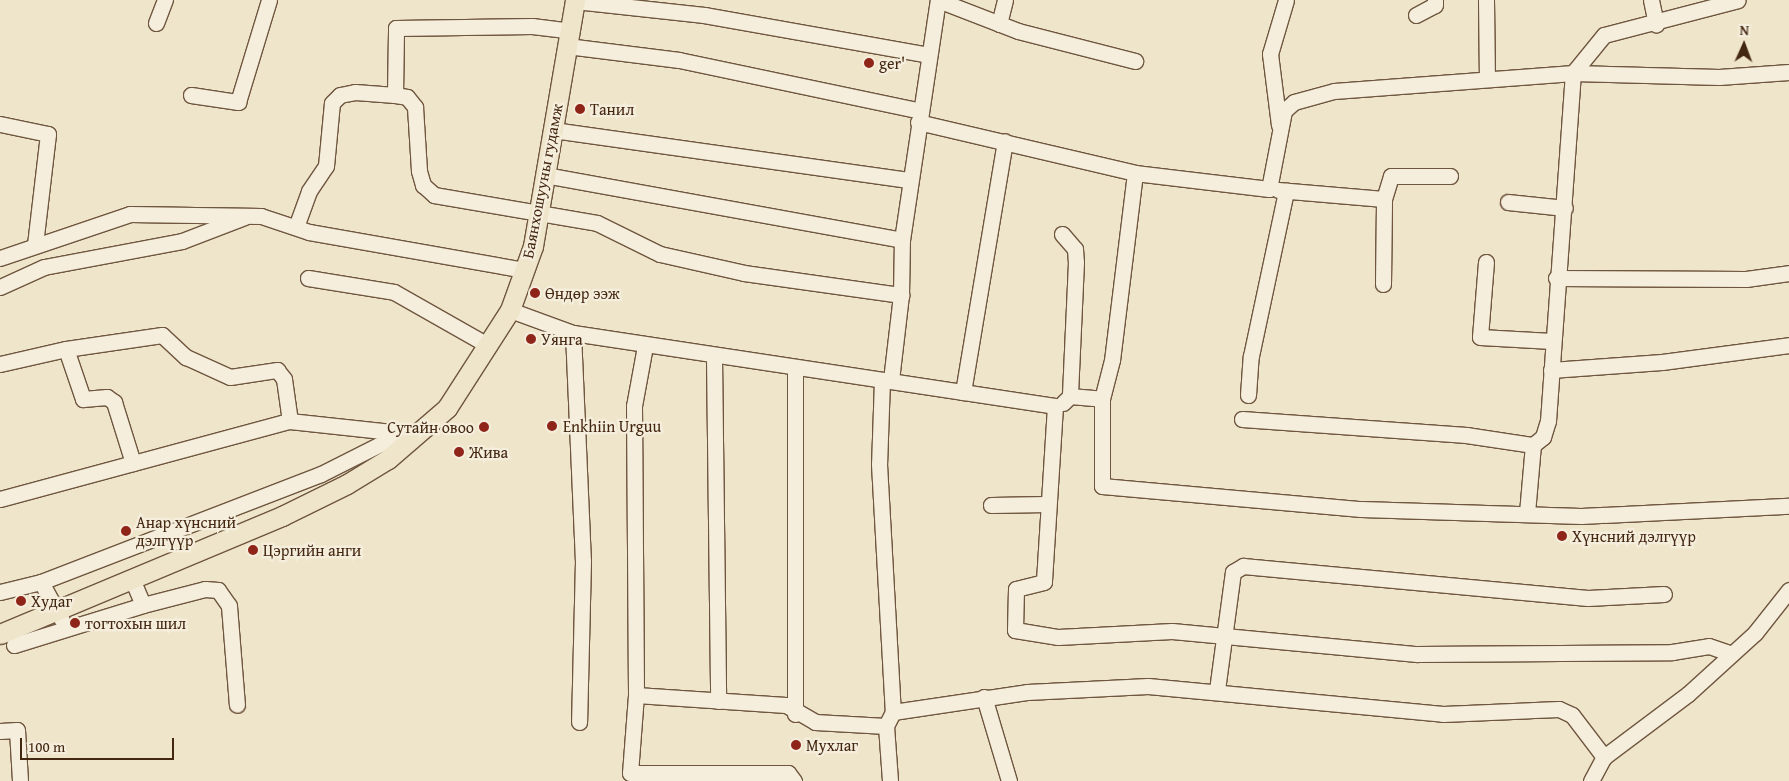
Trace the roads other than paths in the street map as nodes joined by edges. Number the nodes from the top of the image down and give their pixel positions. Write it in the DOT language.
graph roads {
  1 [pos="164,0"];
  2 [pos="268,0"];
  3 [pos="575,0"];
  4 [pos="938,0"];
  5 [pos="1005,0"];
  6 [pos="1286,0"];
  7 [pos="1435,0"];
  8 [pos="1486,0"];
  9 [pos="1651,0"];
  10 [pos="1738,0"];
  11 [pos="1416,15"];
  12 [pos="156,23"];
  13 [pos="999,24"];
  14 [pos="1656,24"];
  15 [pos="568,39"];
  16 [pos="928,55"];
  17 [pos="1135,61"];
  18 [pos="1789,72"];
  19 [pos="1573,73"];
  20 [pos="1487,78"];
  21 [pos="191,95"];
  22 [pos="395,95"];
  23 [pos="920,117"];
  24 [pos="0,124"];
  25 [pos="1279,129"];
  26 [pos="553,130"];
  27 [pos="1005,142"];
  28 [pos="1135,173"];
  29 [pos="545,175"];
  30 [pos="1450,176"];
  31 [pos="909,180"];
  32 [pos="1268,189"];
  33 [pos="1286,191"];
  34 [pos="1384,199"];
  35 [pos="1508,202"];
  36 [pos="1565,208"];
  37 [pos="246,216"];
  38 [pos="538,216"];
  39 [pos="296,228"];
  40 [pos="1062,234"];
  41 [pos="902,240"];
  42 [pos="35,245"];
  43 [pos="0,258"];
  44 [pos="1486,262"];
  45 [pos="524,270"];
  46 [pos="1789,273"];
  47 [pos="308,278"];
  48 [pos="1556,278"];
  49 [pos="1383,284"];
  50 [pos="0,287"];
  51 [pos="900,295"];
  52 [pos="510,310"];
  53 [pos="572,333"];
  54 [pos="1552,341"];
  55 [pos="1789,344"];
  56 [pos="489,346"];
  57 [pos="645,346"];
  58 [pos="66,349"];
  59 [pos="714,357"];
  60 [pos="0,364"];
  61 [pos="794,367"];
  62 [pos="1551,370"];
  63 [pos="887,380"];
  64 [pos="963,392"];
  65 [pos="1070,396"];
  66 [pos="1248,396"];
  67 [pos="1102,399"];
  68 [pos="1055,406"];
  69 [pos="1242,419"];
  70 [pos="290,421"];
  71 [pos="400,433"];
  72 [pos="421,433"];
  73 [pos="1533,445"];
  74 [pos="133,463"];
  75 [pos="0,499"];
  76 [pos="1047,504"];
  77 [pos="990,505"];
  78 [pos="1789,506"];
  79 [pos="1527,513"];
  80 [pos="132,579"];
  81 [pos="41,582"];
  82 [pos="1789,590"];
  83 [pos="0,592"];
  84 [pos="1664,594"];
  85 [pos="143,605"];
  86 [pos="58,610"];
  87 [pos="65,627"];
  88 [pos="7,639"];
  89 [pos="1223,639"];
  90 [pos="1732,654"];
  91 [pos="1217,690"];
  92 [pos="636,695"];
  93 [pos="984,697"];
  94 [pos="718,702"];
  95 [pos="238,704"];
  96 [pos="893,712"];
  97 [pos="795,714"];
  98 [pos="579,722"];
  99 [pos="886,726"];
  100 [pos="0,731"];
  101 [pos="1604,757"];
  102 [pos="629,777"];
  103 [pos="699,778"];
  104 [pos="20,781"];
  105 [pos="794,781"];
  106 [pos="890,781"];
  107 [pos="1009,781"];
  108 [pos="1591,781"];
  1 -- 12 [label="street"];
  2 -- 21 [label="street"];
  3 -- 15 [label="main road, Баянхошууны гудамж"];
  3 -- 16 [label="street"];
  4 -- 13 [label="street"];
  4 -- 16 [label="street"];
  5 -- 13 [label="street"];
  6 -- 25 [label="street"];
  7 -- 11 [label="street"];
  8 -- 20 [label="street"];
  9 -- 14 [label="street"];
  10 -- 14 [label="street"];
  13 -- 17 [label="street"];
  14 -- 19 [label="street"];
  15 -- 22 [label="street"];
  15 -- 23 [label="street"];
  15 -- 26 [label="main road, Баянхошууны гудамж"];
  16 -- 23 [label="street"];
  18 -- 19 [label="street"];
  19 -- 20 [label="street"];
  19 -- 36 [label="street"];
  20 -- 25 [label="street"];
  22 -- 38 [label="street"];
  22 -- 39 [label="street"];
  23 -- 27 [label="street"];
  23 -- 31 [label="street"];
  24 -- 42 [label="street"];
  25 -- 32 [label="street"];
  26 -- 29 [label="main road, Баянхошууны гудамж"];
  26 -- 31 [label="street"];
  27 -- 28 [label="street"];
  27 -- 64 [label="street"];
  28 -- 32 [label="street"];
  28 -- 67 [label="street"];
  29 -- 38 [label="main road, Баянхошууны гудамж"];
  29 -- 41 [label="street"];
  30 -- 34 [label="street"];
  31 -- 41 [label="street"];
  32 -- 33 [label="street"];
  33 -- 34 [label="street"];
  33 -- 66 [label="street"];
  34 -- 49 [label="street"];
  35 -- 36 [label="street"];
  36 -- 48 [label="street"];
  37 -- 39 [label="street"];
  37 -- 42 [label="street"];
  37 -- 50 [label="street"];
  38 -- 45 [label="main road, Баянхошууны гудамж"];
  38 -- 51 [label="street"];
  39 -- 45 [label="street"];
  40 -- 65 [label="street"];
  41 -- 51 [label="street"];
  42 -- 43 [label="street"];
  44 -- 54 [label="street"];
  45 -- 52 [label="main road, Баянхошууны гудамж"];
  46 -- 48 [label="street"];
  47 -- 56 [label="street"];
  48 -- 54 [label="street"];
  51 -- 63 [label="street"];
  52 -- 53 [label="street"];
  52 -- 56 [label="main road, Баянхошууны гудамж"];
  53 -- 57 [label="street"];
  53 -- 98 [label="street"];
  54 -- 62 [label="street"];
  55 -- 62 [label="street"];
  56 -- 72 [label="main road, Баянхошууны гудамж"];
  57 -- 59 [label="street"];
  57 -- 92 [label="street"];
  58 -- 60 [label="street"];
  58 -- 70 [label="street"];
  58 -- 74 [label="street"];
  59 -- 61 [label="street"];
  59 -- 94 [label="street"];
  61 -- 63 [label="street"];
  61 -- 97 [label="street"];
  62 -- 73 [label="street"];
  63 -- 64 [label="street"];
  63 -- 96 [label="street"];
  64 -- 68 [label="street"];
  65 -- 67 [label="street"];
  65 -- 68 [label="street"];
  67 -- 79 [label="street"];
  68 -- 76 [label="street"];
  69 -- 73 [label="street"];
  70 -- 71 [label="street"];
  70 -- 74 [label="street"];
  71 -- 72 [label="street"];
  71 -- 81 [label="street"];
  72 -- 80 [label="main road, Баянхошууны гудамж"];
  73 -- 79 [label="street"];
  74 -- 75 [label="street"];
  76 -- 77 [label="street"];
  76 -- 89 [label="street"];
  78 -- 79 [label="street"];
  80 -- 85 [label="street"];
  80 -- 86 [label="main road, Баянхошууны гудамж"];
  81 -- 83 [label="street"];
  81 -- 86 [label="street"];
  82 -- 90 [label="street"];
  84 -- 89 [label="street"];
  85 -- 87 [label="street"];
  85 -- 95 [label="street"];
  86 -- 87 [label="street"];
  86 -- 88 [label="main road, Баянхошууны гудамж"];
  87 -- 88 [label="street"];
  89 -- 90 [label="street"];
  89 -- 91 [label="street"];
  90 -- 101 [label="street"];
  91 -- 93 [label="street"];
  91 -- 101 [label="street"];
  92 -- 94 [label="street"];
  92 -- 102 [label="street"];
  93 -- 96 [label="street"];
  93 -- 107 [label="street"];
  94 -- 97 [label="street"];
  96 -- 99 [label="street"];
  97 -- 99 [label="street"];
  99 -- 106 [label="street"];
  100 -- 104 [label="street"];
  101 -- 108 [label="street"];
  102 -- 103 [label="street"];
  103 -- 105 [label="street"];
}
